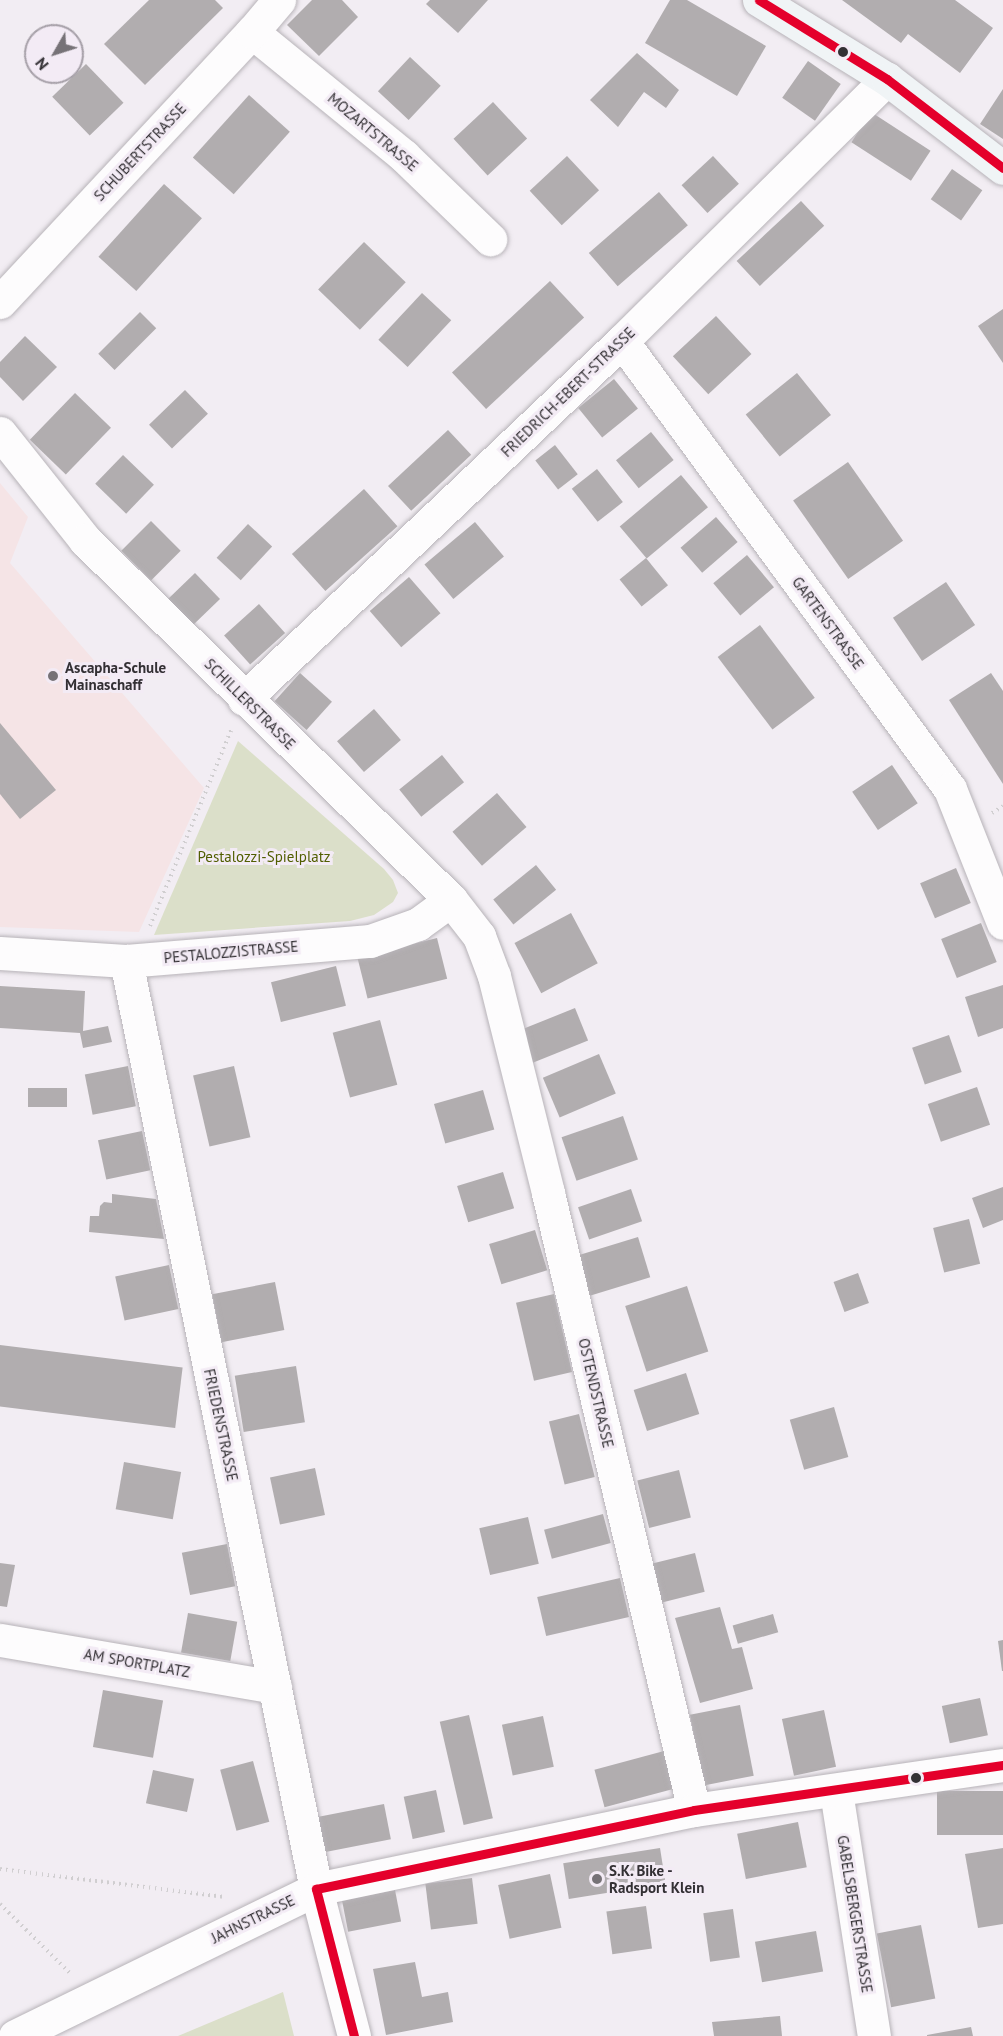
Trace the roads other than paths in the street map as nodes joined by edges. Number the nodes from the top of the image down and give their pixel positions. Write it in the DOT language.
graph roads {
  1 [pos="279,0"];
  2 [pos="759,0"];
  3 [pos="252,32"];
  4 [pos="887,79"];
  5 [pos="1003,168"];
  6 [pos="490,239"];
  7 [pos="0,302"];
  8 [pos="622,341"];
  9 [pos="0,433"];
  10 [pos="244,699"];
  11 [pos="451,900"];
  12 [pos="1003,923"];
  13 [pos="0,953"];
  14 [pos="131,960"];
  15 [pos="494,976"];
  16 [pos="0,1640"];
  17 [pos="275,1687"];
  18 [pos="1003,1765"];
  19 [pos="836,1791"];
  20 [pos="694,1810"];
  21 [pos="316,1889"];
  22 [pos="15,2036"];
  23 [pos="354,2036"];
  24 [pos="874,2036"];
  1 -- 3 [label="street, SCHUBERTSTRASSE"];
  2 -- 4 [label="street"];
  3 -- 6 [label="street, MOZARTSTRASSE"];
  3 -- 7 [label="street, SCHUBERTSTRASSE"];
  4 -- 5 [label="street"];
  4 -- 8 [label="street, FRIEDRICH-EBERT-STRASSE"];
  8 -- 10 [label="street, FRIEDRICH-EBERT-STRASSE"];
  8 -- 12 [label="street, GARTENSTRASSE"];
  9 -- 10 [label="street, SCHILLERSTRASSE"];
  10 -- 11 [label="street, SCHILLERSTRASSE"];
  11 -- 14 [label="street, PESTALOZZISTRASSE"];
  11 -- 15 [label="street, SCHILLERSTRASSE"];
  13 -- 14 [label="street, PESTALOZZISTRASSE"];
  14 -- 17 [label="street, FRIEDENSTRASSE"];
  15 -- 20 [label="street, OSTENDSTRASSE"];
  16 -- 17 [label="street, AM SPORTPLATZ"];
  17 -- 21 [label="street, FRIEDENSTRASSE"];
  18 -- 19 [label="street, JAHNSTRASSE"];
  19 -- 20 [label="street, JAHNSTRASSE"];
  19 -- 24 [label="street, GABELSBERGERSTRASSE"];
  20 -- 21 [label="street, JAHNSTRASSE"];
  21 -- 22 [label="street, JAHNSTRASSE"];
  21 -- 23 [label="street, FRIEDENSTRASSE"];
}
